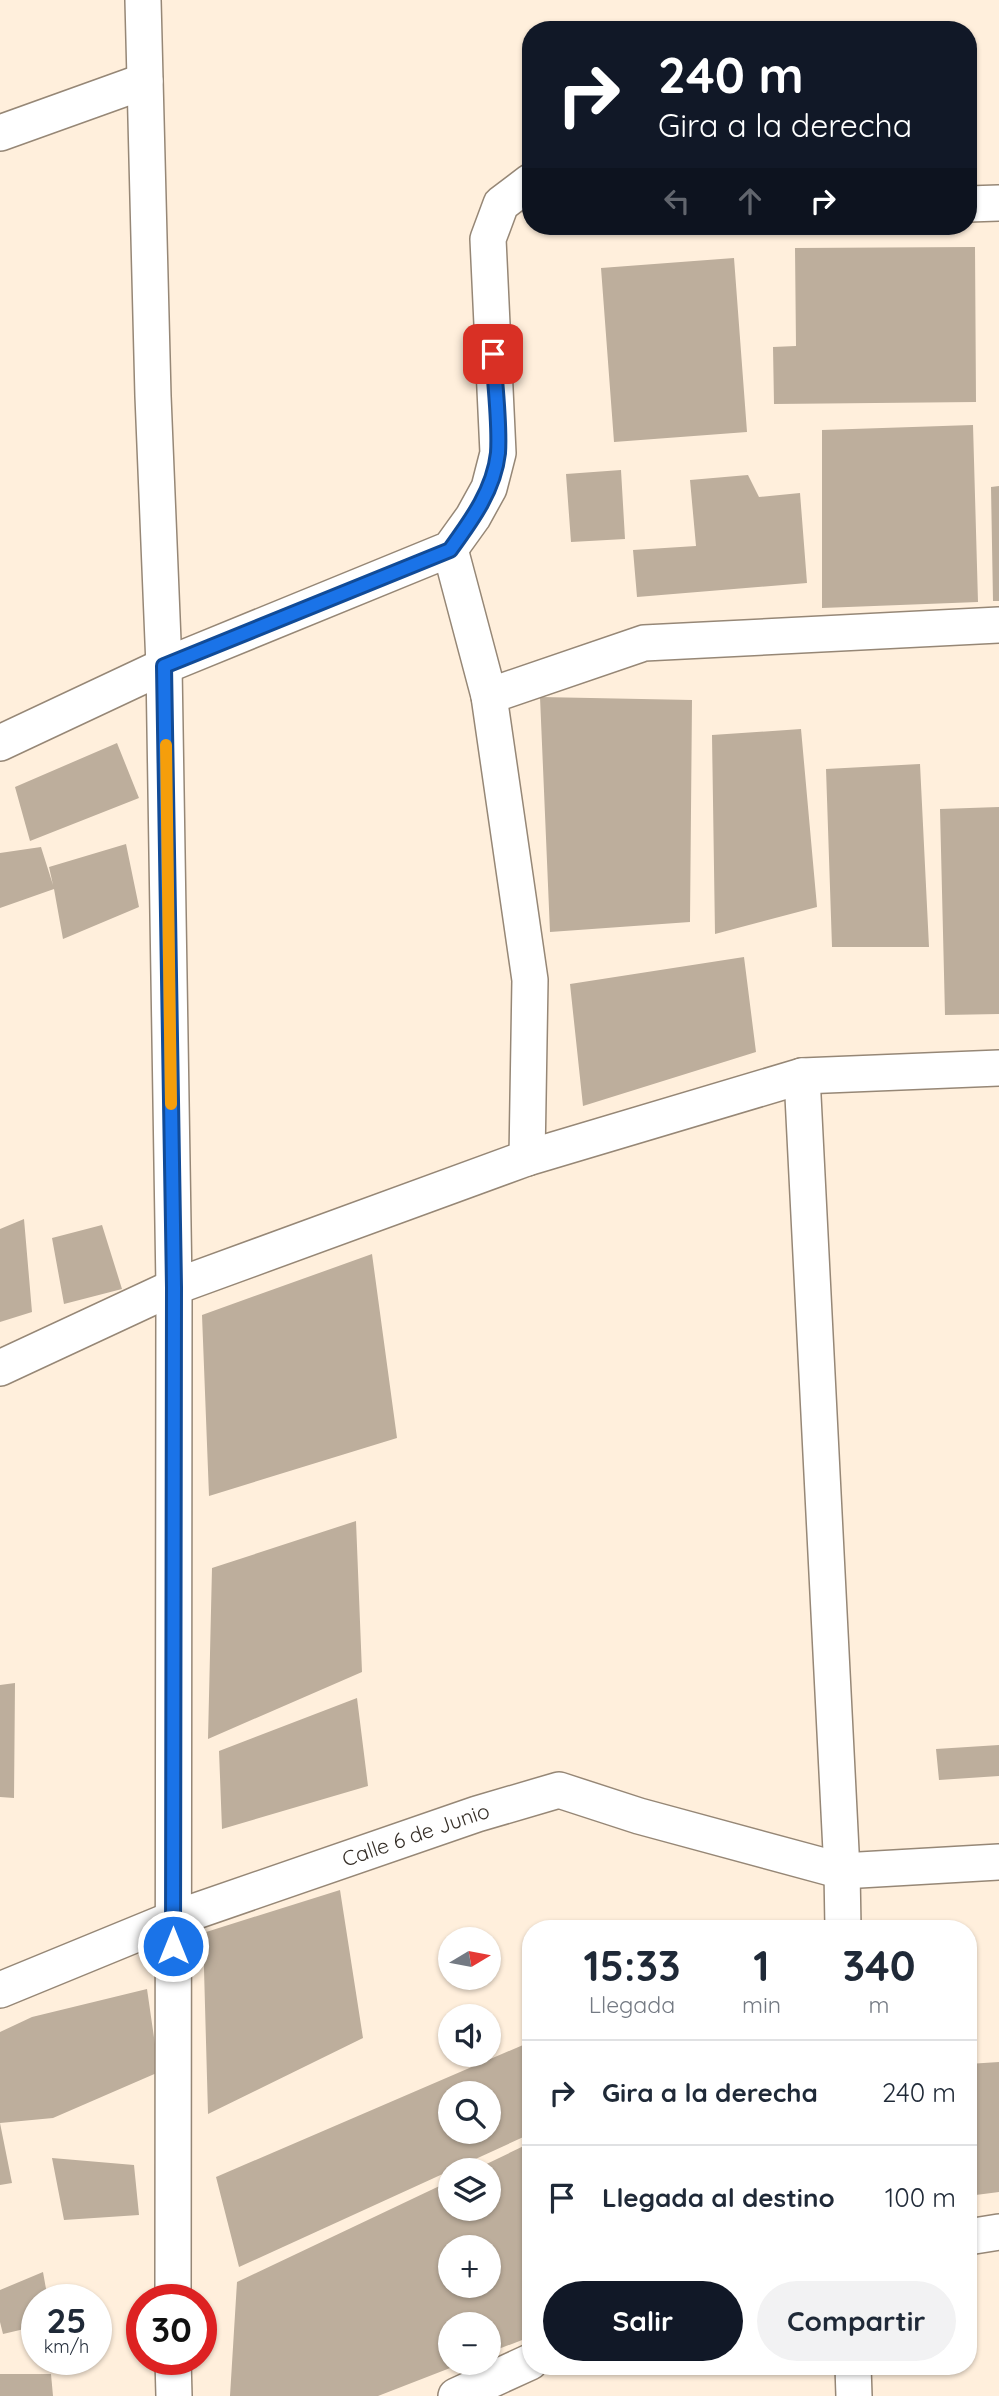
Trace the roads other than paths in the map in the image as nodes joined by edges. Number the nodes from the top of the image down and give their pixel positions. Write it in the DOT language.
graph roads {
  1 [pos="143,0"];
  2 [pos="145,81"];
  3 [pos="0,133"];
  4 [pos="522,188"];
  5 [pos="999,203"];
  6 [pos="977,204"];
  7 [pos="450,550"];
  8 [pos="999,625"];
  9 [pos="164,666"];
  10 [pos="489,696"];
  11 [pos="0,743"];
  12 [pos="999,1068"];
  13 [pos="802,1076"];
  14 [pos="527,1158"];
  15 [pos="174,1287"];
  16 [pos="0,1368"];
  17 [pos="999,1863"];
  18 [pos="842,1871"];
  19 [pos="173,1919"];
  20 [pos="843,1920"];
  21 [pos="0,1990"];
  22 [pos="999,2232"];
  23 [pos="977,2236"];
  24 [pos="173,2284"];
  25 [pos="522,2366"];
  26 [pos="173,2375"];
  27 [pos="853,2375"];
  28 [pos="174,2396"];
  29 [pos="456,2396"];
  30 [pos="854,2396"];
  1 -- 2 [label="street"];
  2 -- 3 [label="street"];
  2 -- 9 [label="street"];
  4 -- 7 [label="street"];
  5 -- 6 [label="street"];
  7 -- 9 [label="street"];
  7 -- 10 [label="street"];
  8 -- 10 [label="street"];
  9 -- 11 [label="street"];
  9 -- 15 [label="street"];
  10 -- 14 [label="street"];
  12 -- 13 [label="street"];
  13 -- 14 [label="street"];
  13 -- 18 [label="street"];
  14 -- 15 [label="street"];
  15 -- 16 [label="street"];
  15 -- 19 [label="street"];
  17 -- 18 [label="street, Calle 6 de Junio"];
  18 -- 19 [label="street, Calle 6 de Junio"];
  18 -- 20 [label="street"];
  19 -- 21 [label="street, Calle 6 de Junio"];
  19 -- 24 [label="street"];
  22 -- 23 [label="street"];
  25 -- 29 [label="street"];
  26 -- 28 [label="street"];
  27 -- 30 [label="street"];
}
